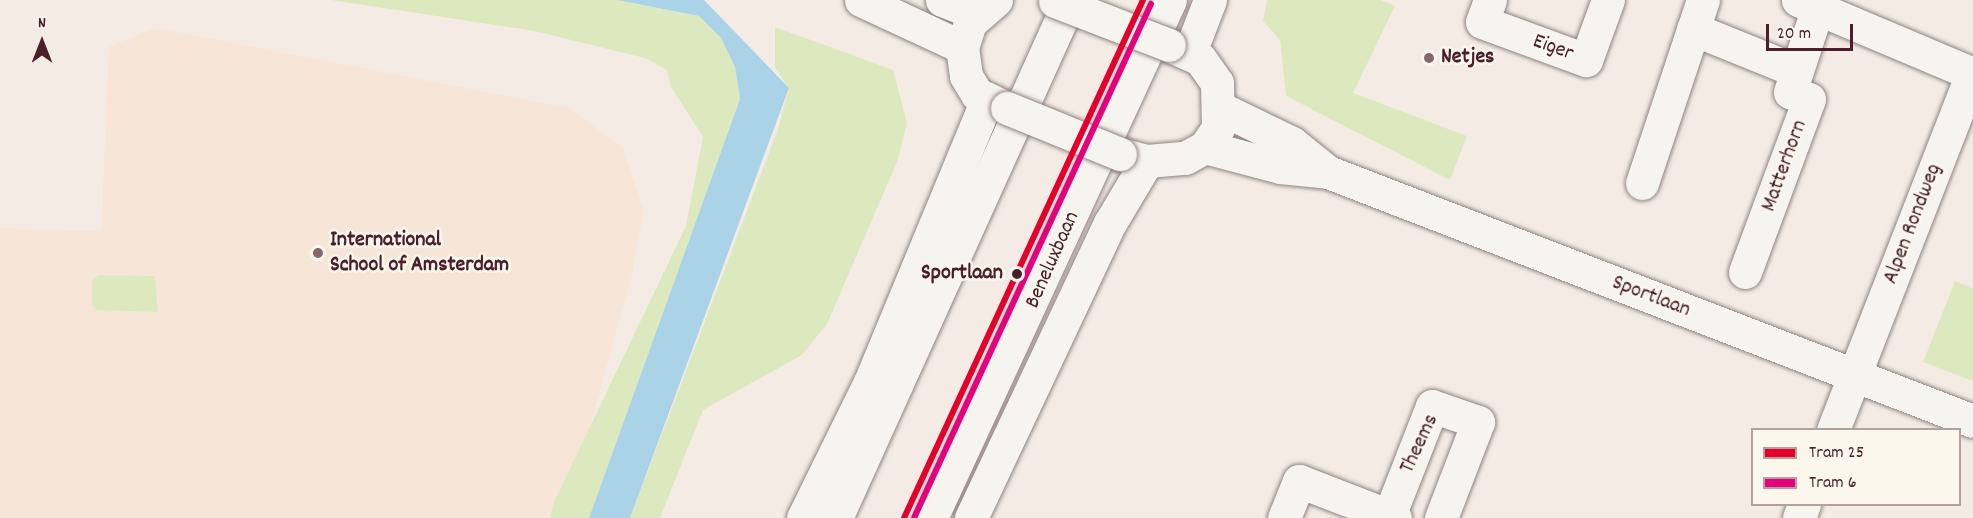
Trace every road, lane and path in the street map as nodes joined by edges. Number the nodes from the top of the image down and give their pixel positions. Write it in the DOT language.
graph roads {
  1 [pos="861,0"];
  2 [pos="942,0"];
  3 [pos="1054,0"];
  4 [pos="1070,0"];
  5 [pos="1170,0"];
  6 [pos="1210,0"];
  7 [pos="1490,0"];
  8 [pos="1608,0"];
  9 [pos="1808,4"];
  10 [pos="987,7"];
  11 [pos="1698,15"];
  12 [pos="962,47"];
  13 [pos="1180,48"];
  14 [pos="1797,71"];
  15 [pos="1972,73"];
  16 [pos="997,104"];
  17 [pos="1222,109"];
  18 [pos="1206,147"];
  19 [pos="1134,158"];
  20 [pos="1328,172"];
  21 [pos="1642,183"];
  22 [pos="1745,272"];
  23 [pos="1854,376"];
  24 [pos="1973,422"];
  25 [pos="1833,428"];
  26 [pos="1392,517"];
  27 [pos="803,518"];
  28 [pos="836,518"];
  29 [pos="932,518"];
  30 [pos="971,518"];
  31 [pos="1284,518"];
  32 [pos="1442,518"];
  1 -- 12 [label="street"];
  2 -- 10 [label="street"];
  3 -- 13 [label="street, bridge"];
  4 -- 28 [label="street"];
  5 -- 29 [label="street, Beneluxbaan"];
  6 -- 13 [label="street"];
  7 -- 8 [label="street, Eiger"];
  9 -- 14 [label="street, Matterhorn"];
  9 -- 15 [label="street, Alpen Rondweg"];
  10 -- 12 [label="street"];
  11 -- 14 [label="street"];
  11 -- 21 [label="street"];
  12 -- 16 [label="street"];
  13 -- 17 [label="street"];
  14 -- 22 [label="street, Matterhorn"];
  15 -- 23 [label="street, Alpen Rondweg"];
  16 -- 19 [label="street, bridge"];
  16 -- 27 [label="street"];
  17 -- 18 [label="street"];
  17 -- 20 [label="street, Sportlaan"];
  18 -- 19 [label="street"];
  18 -- 20 [label="street, Sportlaan"];
  19 -- 30 [label="street"];
  20 -- 23 [label="street, Sportlaan"];
  23 -- 24 [label="street, Sportlaan"];
  23 -- 25 [label="street, Alpen Rondweg"];
  26 -- 31 [label="street"];
  26 -- 32 [label="street, Theems"];
}
